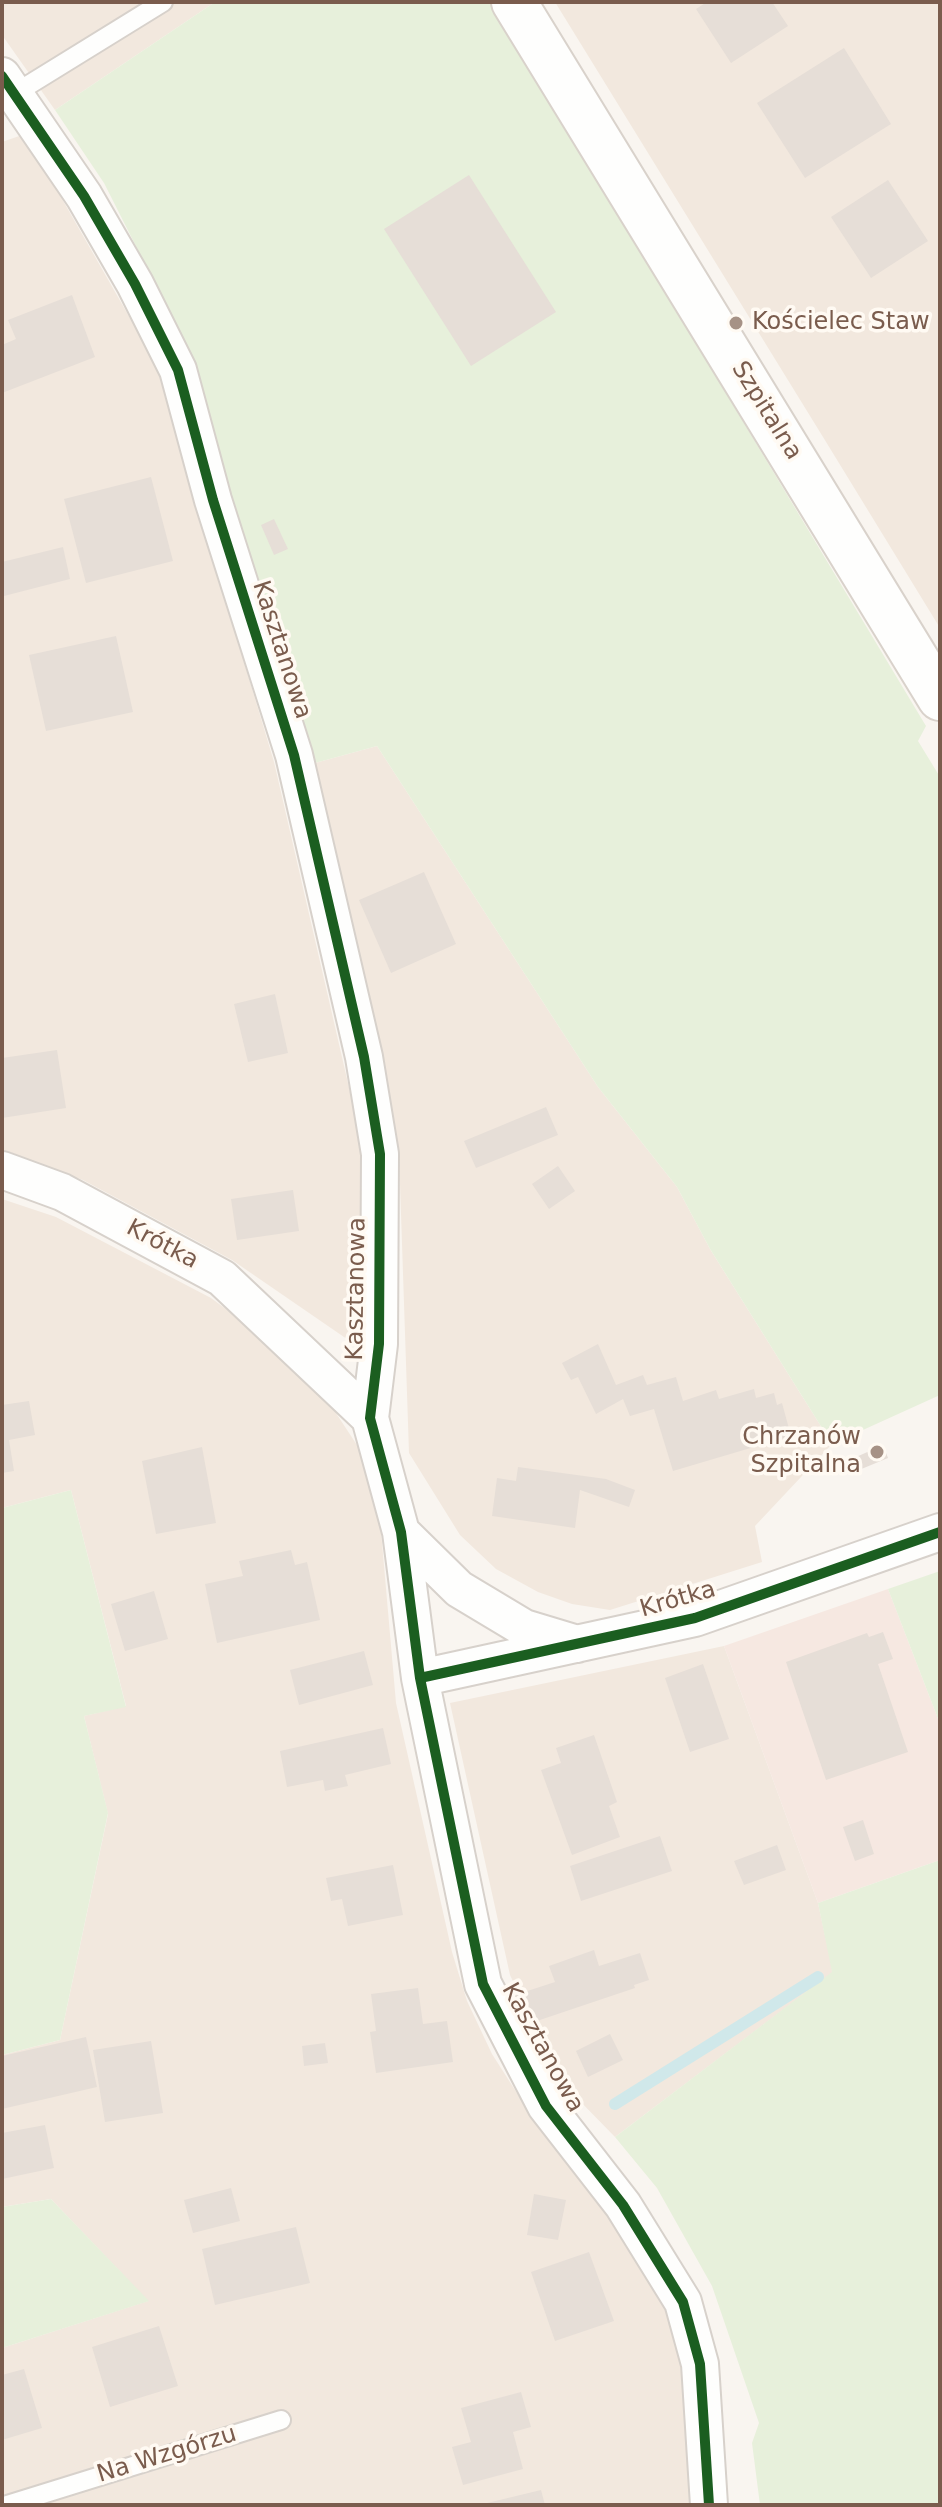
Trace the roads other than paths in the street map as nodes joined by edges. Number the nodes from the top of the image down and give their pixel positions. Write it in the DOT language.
graph roads {
  1 [pos="163,2"];
  2 [pos="514,2"];
  3 [pos="8,85"];
  4 [pos="940,698"];
  5 [pos="2,1170"];
  6 [pos="370,1418"];
  7 [pos="401,1532"];
  8 [pos="940,1532"];
  9 [pos="491,1608"];
  10 [pos="413,1621"];
  11 [pos="577,1644"];
  12 [pos="420,1678"];
  13 [pos="281,2420"];
  14 [pos="7,2505"];
  15 [pos="709,2505"];
  1 -- 3 [label="lane"];
  2 -- 4 [label="main road, Szpitalna"];
  3 -- 6 [label="street, Kasztanowa"];
  5 -- 6 [label="street, Krótka"];
  6 -- 7 [label="street, Kasztanowa"];
  7 -- 9 [label="street, Krótka"];
  7 -- 10 [label="street, Kasztanowa"];
  8 -- 11 [label="street, Krótka"];
  9 -- 10 [label="street"];
  9 -- 11 [label="street, Krótka"];
  10 -- 12 [label="street, Kasztanowa"];
  11 -- 12 [label="street, Krótka"];
  12 -- 15 [label="street, Kasztanowa"];
  13 -- 14 [label="lane, Na Wzgórzu"];
}
